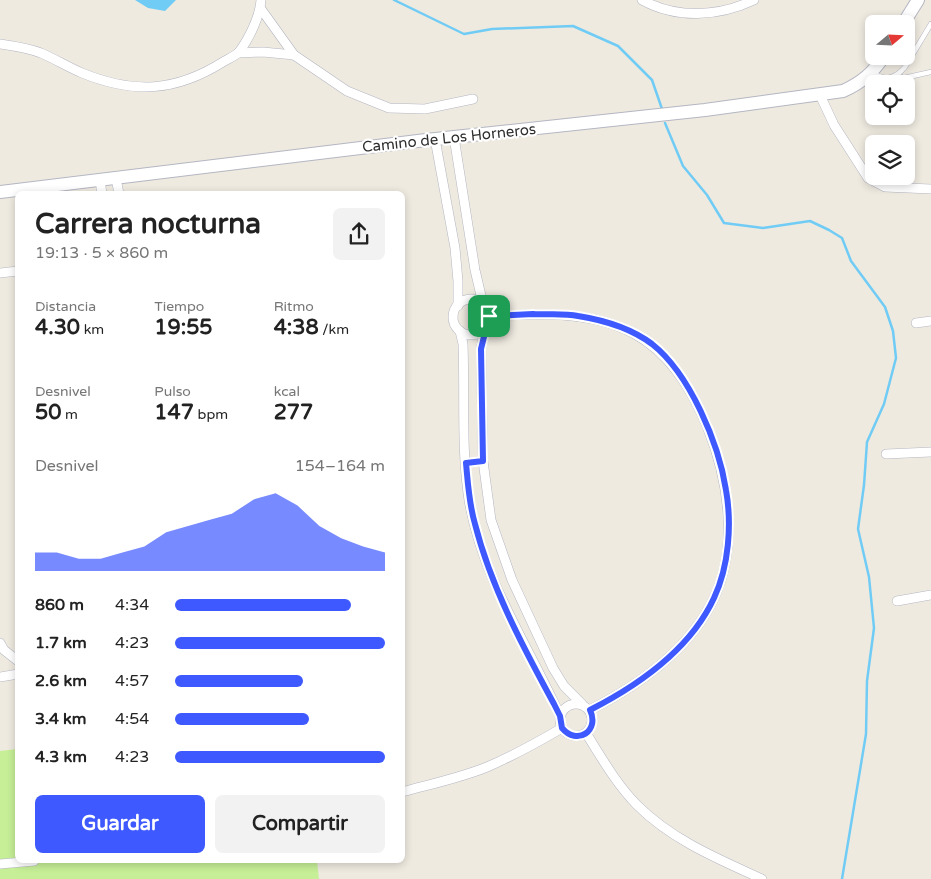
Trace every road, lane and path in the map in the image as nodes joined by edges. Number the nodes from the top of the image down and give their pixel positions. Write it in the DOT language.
graph roads {
  1 [pos="642,0"];
  2 [pos="754,0"];
  3 [pos="918,0"];
  4 [pos="261,4"];
  5 [pos="909,15"];
  6 [pos="931,24"];
  7 [pos="0,44"];
  8 [pos="238,53"];
  9 [pos="294,55"];
  10 [pos="878,65"];
  11 [pos="873,72"];
  12 [pos="931,72"];
  13 [pos="878,75"];
  14 [pos="897,75"];
  15 [pos="915,76"];
  16 [pos="820,95"];
  17 [pos="473,100"];
  18 [pos="454,137"];
  19 [pos="435,139"];
  20 [pos="116,178"];
  21 [pos="100,180"];
  22 [pos="931,189"];
  23 [pos="102,191"];
  24 [pos="118,191"];
  25 [pos="0,192"];
  26 [pos="15,271"];
  27 [pos="0,272"];
  28 [pos="483,304"];
  29 [pos="458,306"];
  30 [pos="489,316"];
  31 [pos="931,321"];
  32 [pos="916,323"];
  33 [pos="485,329"];
  34 [pos="460,331"];
  35 [pos="931,452"];
  36 [pos="886,454"];
  37 [pos="483,461"];
  38 [pos="466,463"];
  39 [pos="512,580"];
  40 [pos="497,586"];
  41 [pos="931,595"];
  42 [pos="897,601"];
  43 [pos="1,648"];
  44 [pos="15,658"];
  45 [pos="15,674"];
  46 [pos="0,677"];
  47 [pos="582,704"];
  48 [pos="590,710"];
  49 [pos="560,716"];
  50 [pos="562,728"];
  51 [pos="586,733"];
  52 [pos="405,791"];
  53 [pos="15,863"];
  54 [pos="0,864"];
  55 [pos="762,879"];
  1 -- 2 [label="street"];
  3 -- 5 [label="street"];
  4 -- 8 [label="street"];
  4 -- 9 [label="street"];
  6 -- 14 [label="lane"];
  7 -- 8 [label="street"];
  8 -- 9 [label="street"];
  9 -- 17 [label="street"];
  10 -- 11 [label="street, Camino de Los Horneros"];
  11 -- 13 [label="lane"];
  11 -- 16 [label="street, Camino de Los Horneros"];
  12 -- 15 [label="lane"];
  16 -- 18 [label="street, Camino de Los Horneros"];
  16 -- 22 [label="street"];
  18 -- 19 [label="street, Camino de Los Horneros"];
  18 -- 28 [label="street"];
  19 -- 20 [label="street, Camino de Los Horneros"];
  19 -- 29 [label="street"];
  20 -- 21 [label="street, Camino de Los Horneros"];
  20 -- 24 [label="street"];
  21 -- 23 [label="street"];
  21 -- 25 [label="street, Camino de Los Horneros"];
  26 -- 27 [label="street"];
  28 -- 29 [label="street"];
  28 -- 30 [label="street"];
  29 -- 34 [label="street"];
  30 -- 33 [label="street"];
  30 -- 48 [label="street"];
  31 -- 32 [label="street"];
  33 -- 34 [label="street"];
  33 -- 37 [label="street"];
  34 -- 38 [label="street"];
  35 -- 36 [label="street"];
  37 -- 38 [label="street"];
  37 -- 39 [label="street"];
  38 -- 40 [label="street"];
  39 -- 40 [label="street"];
  39 -- 47 [label="street"];
  40 -- 49 [label="street"];
  41 -- 42 [label="street"];
  43 -- 44 [label="street"];
  45 -- 46 [label="street"];
  47 -- 48 [label="street"];
  47 -- 49 [label="street"];
  48 -- 51 [label="street"];
  49 -- 50 [label="street"];
  50 -- 51 [label="street"];
  50 -- 52 [label="street"];
  51 -- 55 [label="street"];
  53 -- 54 [label="street"];
}
